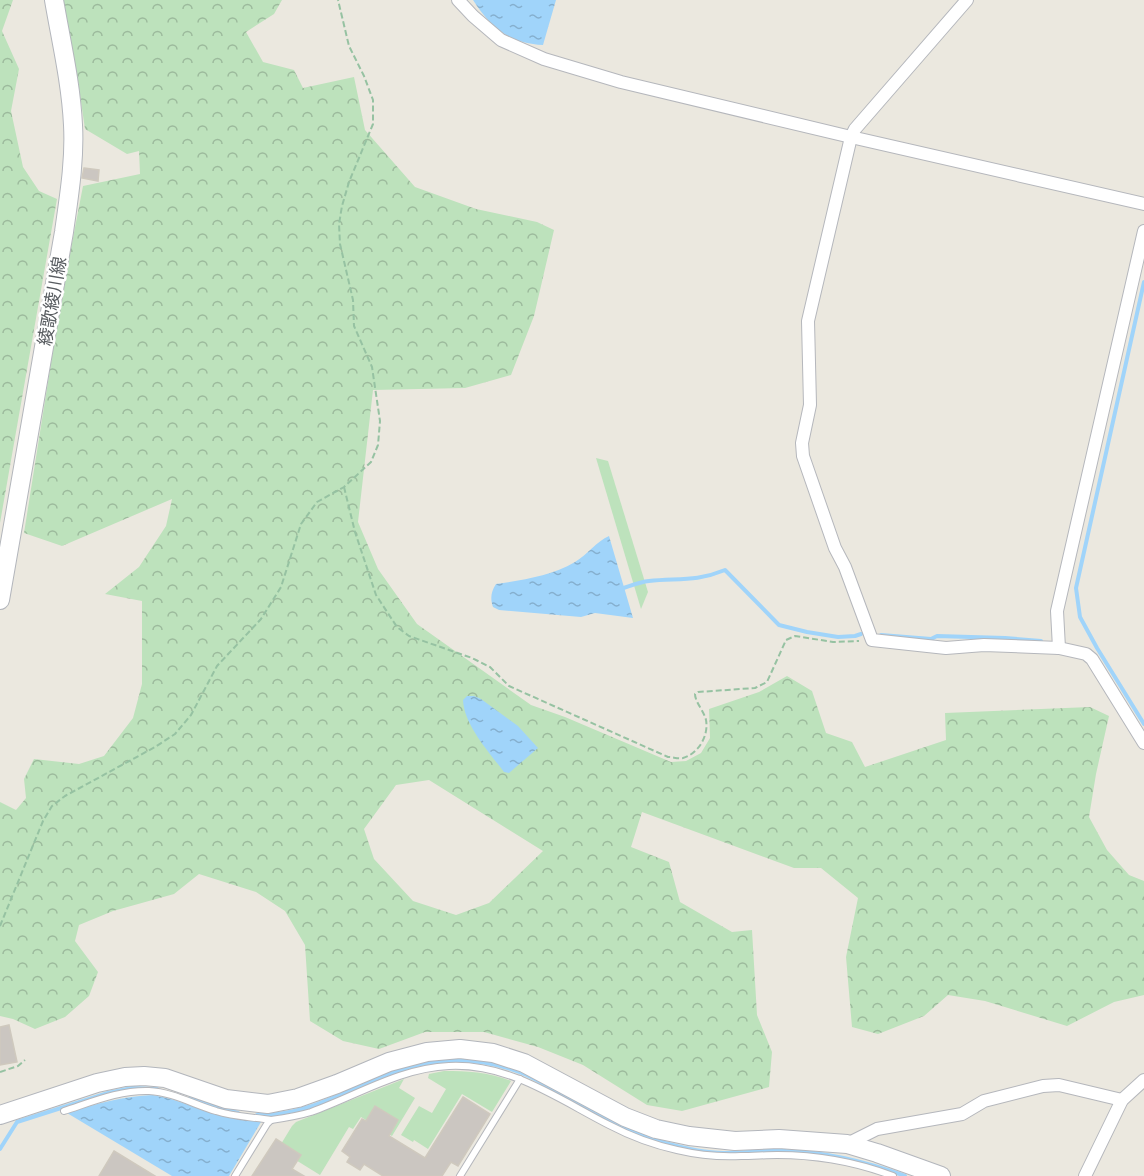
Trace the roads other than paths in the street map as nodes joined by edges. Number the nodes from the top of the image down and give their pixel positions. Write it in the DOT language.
graph roads {
  1 [pos="54,0"];
  2 [pos="459,0"];
  3 [pos="968,0"];
  4 [pos="851,137"];
  5 [pos="1144,204"];
  6 [pos="1144,231"];
  7 [pos="0,600"];
  8 [pos="1059,648"];
  9 [pos="1144,743"];
  10 [pos="520,1079"];
  11 [pos="1144,1080"];
  12 [pos="1122,1100"];
  13 [pos="64,1111"];
  14 [pos="0,1115"];
  15 [pos="271,1120"];
  16 [pos="847,1144"];
  17 [pos="235,1176"];
  18 [pos="460,1176"];
  19 [pos="893,1176"];
  20 [pos="941,1176"];
  21 [pos="1085,1176"];
  1 -- 7 [label="street, 綾歌綾川線"];
  2 -- 4 [label="street"];
  3 -- 4 [label="street"];
  4 -- 5 [label="street"];
  4 -- 8 [label="street"];
  6 -- 8 [label="street"];
  8 -- 9 [label="street"];
  10 -- 15 [label="lane"];
  10 -- 18 [label="lane"];
  10 -- 19 [label="lane"];
  11 -- 12 [label="street"];
  12 -- 16 [label="street"];
  12 -- 21 [label="street"];
  13 -- 15 [label="lane"];
  14 -- 16 [label="street"];
  15 -- 17 [label="lane"];
  16 -- 20 [label="street"];
}
